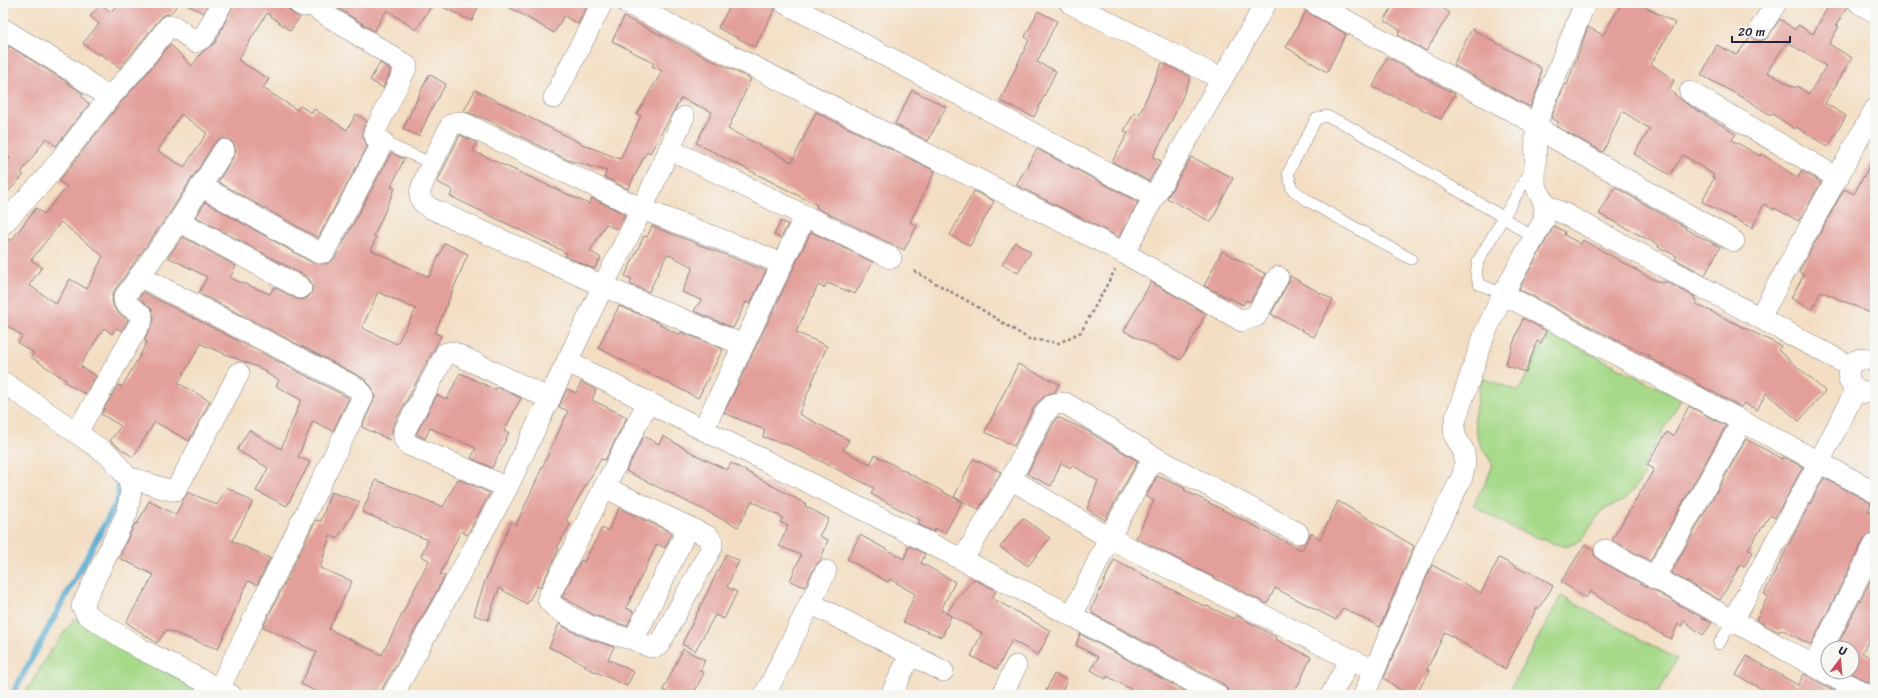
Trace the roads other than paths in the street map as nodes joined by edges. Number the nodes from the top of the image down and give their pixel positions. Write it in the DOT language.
graph roads {
  1 [pos="222,3"];
  2 [pos="602,3"];
  3 [pos="626,3"];
  4 [pos="785,3"];
  5 [pos="1070,3"];
  6 [pos="1266,3"];
  7 [pos="1314,3"];
  8 [pos="1585,3"];
  9 [pos="1776,3"];
  10 [pos="1859,3"];
  11 [pos="313,5"];
  12 [pos="1875,12"];
  13 [pos="3,29"];
  14 [pos="1760,29"];
  15 [pos="1222,79"];
  16 [pos="1690,92"];
  17 [pos="109,98"];
  18 [pos="554,98"];
  19 [pos="1875,109"];
  20 [pos="684,117"];
  21 [pos="1536,124"];
  22 [pos="383,142"];
  23 [pos="669,149"];
  24 [pos="224,150"];
  25 [pos="433,164"];
  26 [pos="1534,164"];
  27 [pos="1838,178"];
  28 [pos="201,186"];
  29 [pos="1154,197"];
  30 [pos="1545,205"];
  31 [pos="642,209"];
  32 [pos="805,216"];
  33 [pos="1503,217"];
  34 [pos="179,220"];
  35 [pos="3,224"];
  36 [pos="1534,238"];
  37 [pos="1734,242"];
  38 [pos="1124,253"];
  39 [pos="891,258"];
  40 [pos="1411,259"];
  41 [pos="781,263"];
  42 [pos="138,276"];
  43 [pos="1278,277"];
  44 [pos="604,286"];
  45 [pos="301,288"];
  46 [pos="1503,294"];
  47 [pos="1760,317"];
  48 [pos="744,345"];
  49 [pos="1874,359"];
  50 [pos="568,362"];
  51 [pos="1850,366"];
  52 [pos="239,373"];
  53 [pos="3,382"];
  54 [pos="1865,390"];
  55 [pos="550,400"];
  56 [pos="648,402"];
  57 [pos="1742,422"];
  58 [pos="703,430"];
  59 [pos="77,432"];
  60 [pos="1154,457"];
  61 [pos="1819,462"];
  62 [pos="128,478"];
  63 [pos="1011,479"];
  64 [pos="604,487"];
  65 [pos="507,488"];
  66 [pos="1875,492"];
  67 [pos="688,528"];
  68 [pos="1298,533"];
  69 [pos="1109,538"];
  70 [pos="1875,544"];
  71 [pos="1605,550"];
  72 [pos="963,559"];
  73 [pos="826,571"];
  74 [pos="1654,578"];
  75 [pos="810,603"];
  76 [pos="1072,616"];
  77 [pos="1732,622"];
  78 [pos="634,639"];
  79 [pos="1719,644"];
  80 [pos="910,655"];
  81 [pos="1350,660"];
  82 [pos="1814,665"];
  83 [pos="1016,666"];
  84 [pos="943,671"];
  85 [pos="1374,671"];
  86 [pos="225,692"];
  87 [pos="393,695"];
  88 [pos="765,695"];
  89 [pos="891,695"];
  90 [pos="1002,695"];
  91 [pos="1217,695"];
  92 [pos="1331,695"];
  93 [pos="1364,695"];
  94 [pos="1867,695"];
  1 -- 17 [label="street"];
  2 -- 18 [label="street"];
  3 -- 38 [label="street"];
  4 -- 29 [label="street"];
  5 -- 15 [label="street"];
  6 -- 15 [label="street"];
  7 -- 21 [label="street"];
  8 -- 21 [label="street"];
  9 -- 14 [label="street"];
  10 -- 12 [label="street"];
  11 -- 22 [label="street"];
  13 -- 17 [label="street"];
  15 -- 29 [label="street"];
  16 -- 27 [label="street"];
  17 -- 35 [label="street"];
  19 -- 27 [label="street"];
  20 -- 23 [label="street"];
  21 -- 26 [label="street"];
  21 -- 37 [label="street"];
  22 -- 25 [label="lane"];
  22 -- 28 [label="street"];
  23 -- 31 [label="street"];
  23 -- 32 [label="street"];
  24 -- 28 [label="street"];
  25 -- 31 [label="street"];
  25 -- 44 [label="street"];
  26 -- 30 [label="street"];
  26 -- 33 [label="lane"];
  27 -- 47 [label="street"];
  28 -- 34 [label="street"];
  29 -- 38 [label="street"];
  30 -- 36 [label="street"];
  30 -- 47 [label="street"];
  31 -- 41 [label="street"];
  31 -- 44 [label="street"];
  32 -- 39 [label="street"];
  32 -- 41 [label="street"];
  33 -- 36 [label="lane"];
  33 -- 40 [label="lane"];
  33 -- 46 [label="lane"];
  34 -- 42 [label="street"];
  34 -- 45 [label="street"];
  36 -- 46 [label="street"];
  38 -- 43 [label="street"];
  41 -- 48 [label="street"];
  42 -- 59 [label="street"];
  42 -- 86 [label="street"];
  44 -- 48 [label="street"];
  44 -- 50 [label="street"];
  46 -- 57 [label="street"];
  46 -- 85 [label="street"];
  47 -- 51 [label="street"];
  48 -- 58 [label="street"];
  49 -- 51 [label="street"];
  50 -- 55 [label="street"];
  50 -- 56 [label="street"];
  51 -- 54 [label="street"];
  52 -- 62 [label="street"];
  53 -- 59 [label="street"];
  54 -- 61 [label="street"];
  55 -- 65 [label="street"];
  55 -- 65 [label="street"];
  56 -- 58 [label="street"];
  56 -- 64 [label="street"];
  57 -- 61 [label="street"];
  57 -- 74 [label="street"];
  58 -- 72 [label="street"];
  59 -- 62 [label="street"];
  60 -- 63 [label="street"];
  60 -- 68 [label="street"];
  60 -- 69 [label="street"];
  61 -- 66 [label="street"];
  61 -- 77 [label="street"];
  62 -- 86 [label="street"];
  63 -- 69 [label="street"];
  63 -- 72 [label="street"];
  64 -- 67 [label="street"];
  64 -- 78 [label="street"];
  65 -- 87 [label="street"];
  67 -- 78 [label="street"];
  67 -- 78 [label="street"];
  69 -- 76 [label="street"];
  69 -- 81 [label="street"];
  70 -- 82 [label="street"];
  71 -- 74 [label="street"];
  72 -- 76 [label="street"];
  73 -- 75 [label="street"];
  74 -- 77 [label="street"];
  75 -- 80 [label="street"];
  75 -- 88 [label="street"];
  76 -- 91 [label="street"];
  77 -- 79 [label="lane"];
  77 -- 82 [label="street"];
  80 -- 84 [label="street"];
  80 -- 89 [label="street"];
  81 -- 85 [label="street"];
  81 -- 92 [label="street"];
  82 -- 94 [label="street"];
  83 -- 90 [label="street"];
  85 -- 93 [label="street"];
}
